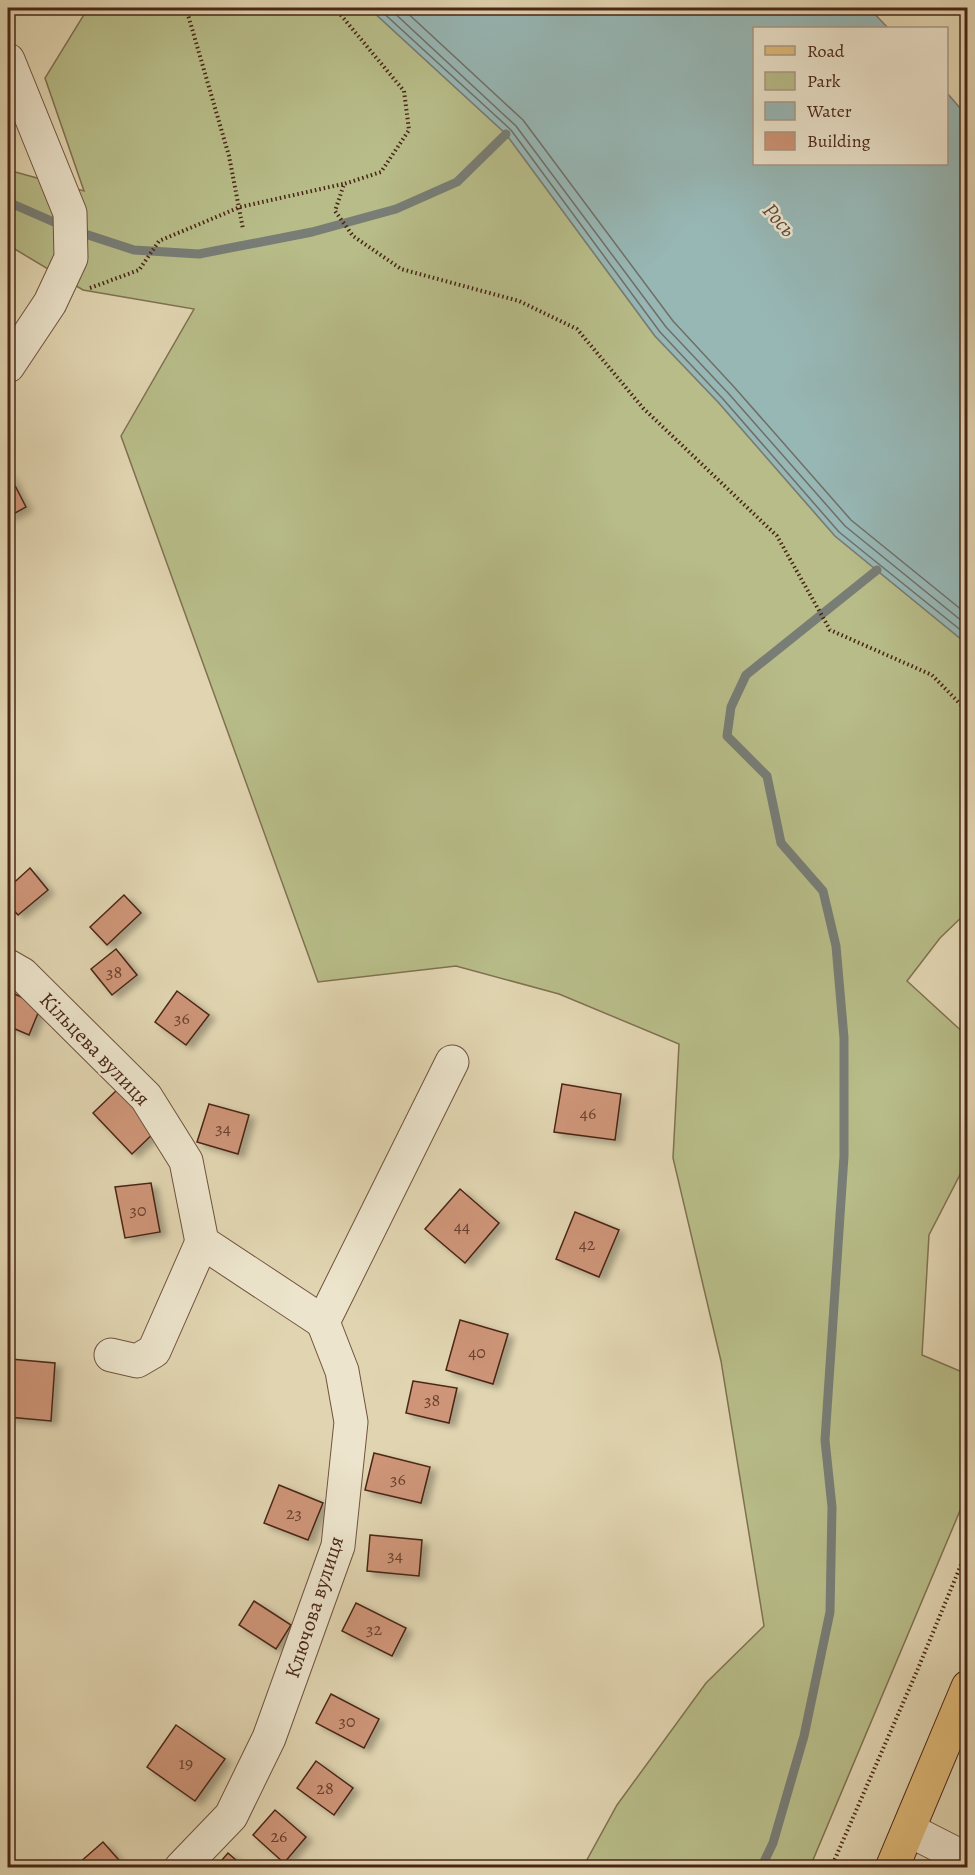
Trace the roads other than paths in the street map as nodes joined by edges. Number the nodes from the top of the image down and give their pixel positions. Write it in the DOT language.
graph roads {
  1 [pos="8,60"];
  2 [pos="8,366"];
  3 [pos="8,966"];
  4 [pos="452,1062"];
  5 [pos="202,1242"];
  6 [pos="323,1323"];
  7 [pos="111,1355"];
  8 [pos="968,1687"];
  9 [pos="909,1830"];
  10 [pos="968,1860"];
  11 [pos="181,1868"];
  12 [pos="892,1868"];
  1 -- 2 [label="street"];
  3 -- 5 [label="street, Кільцева вулиця"];
  4 -- 6 [label="street"];
  5 -- 6 [label="street"];
  5 -- 7 [label="street"];
  6 -- 11 [label="street, Ключова вулиця"];
  8 -- 9 [label="main road"];
  9 -- 10 [label="street"];
  9 -- 12 [label="main road"];
}
